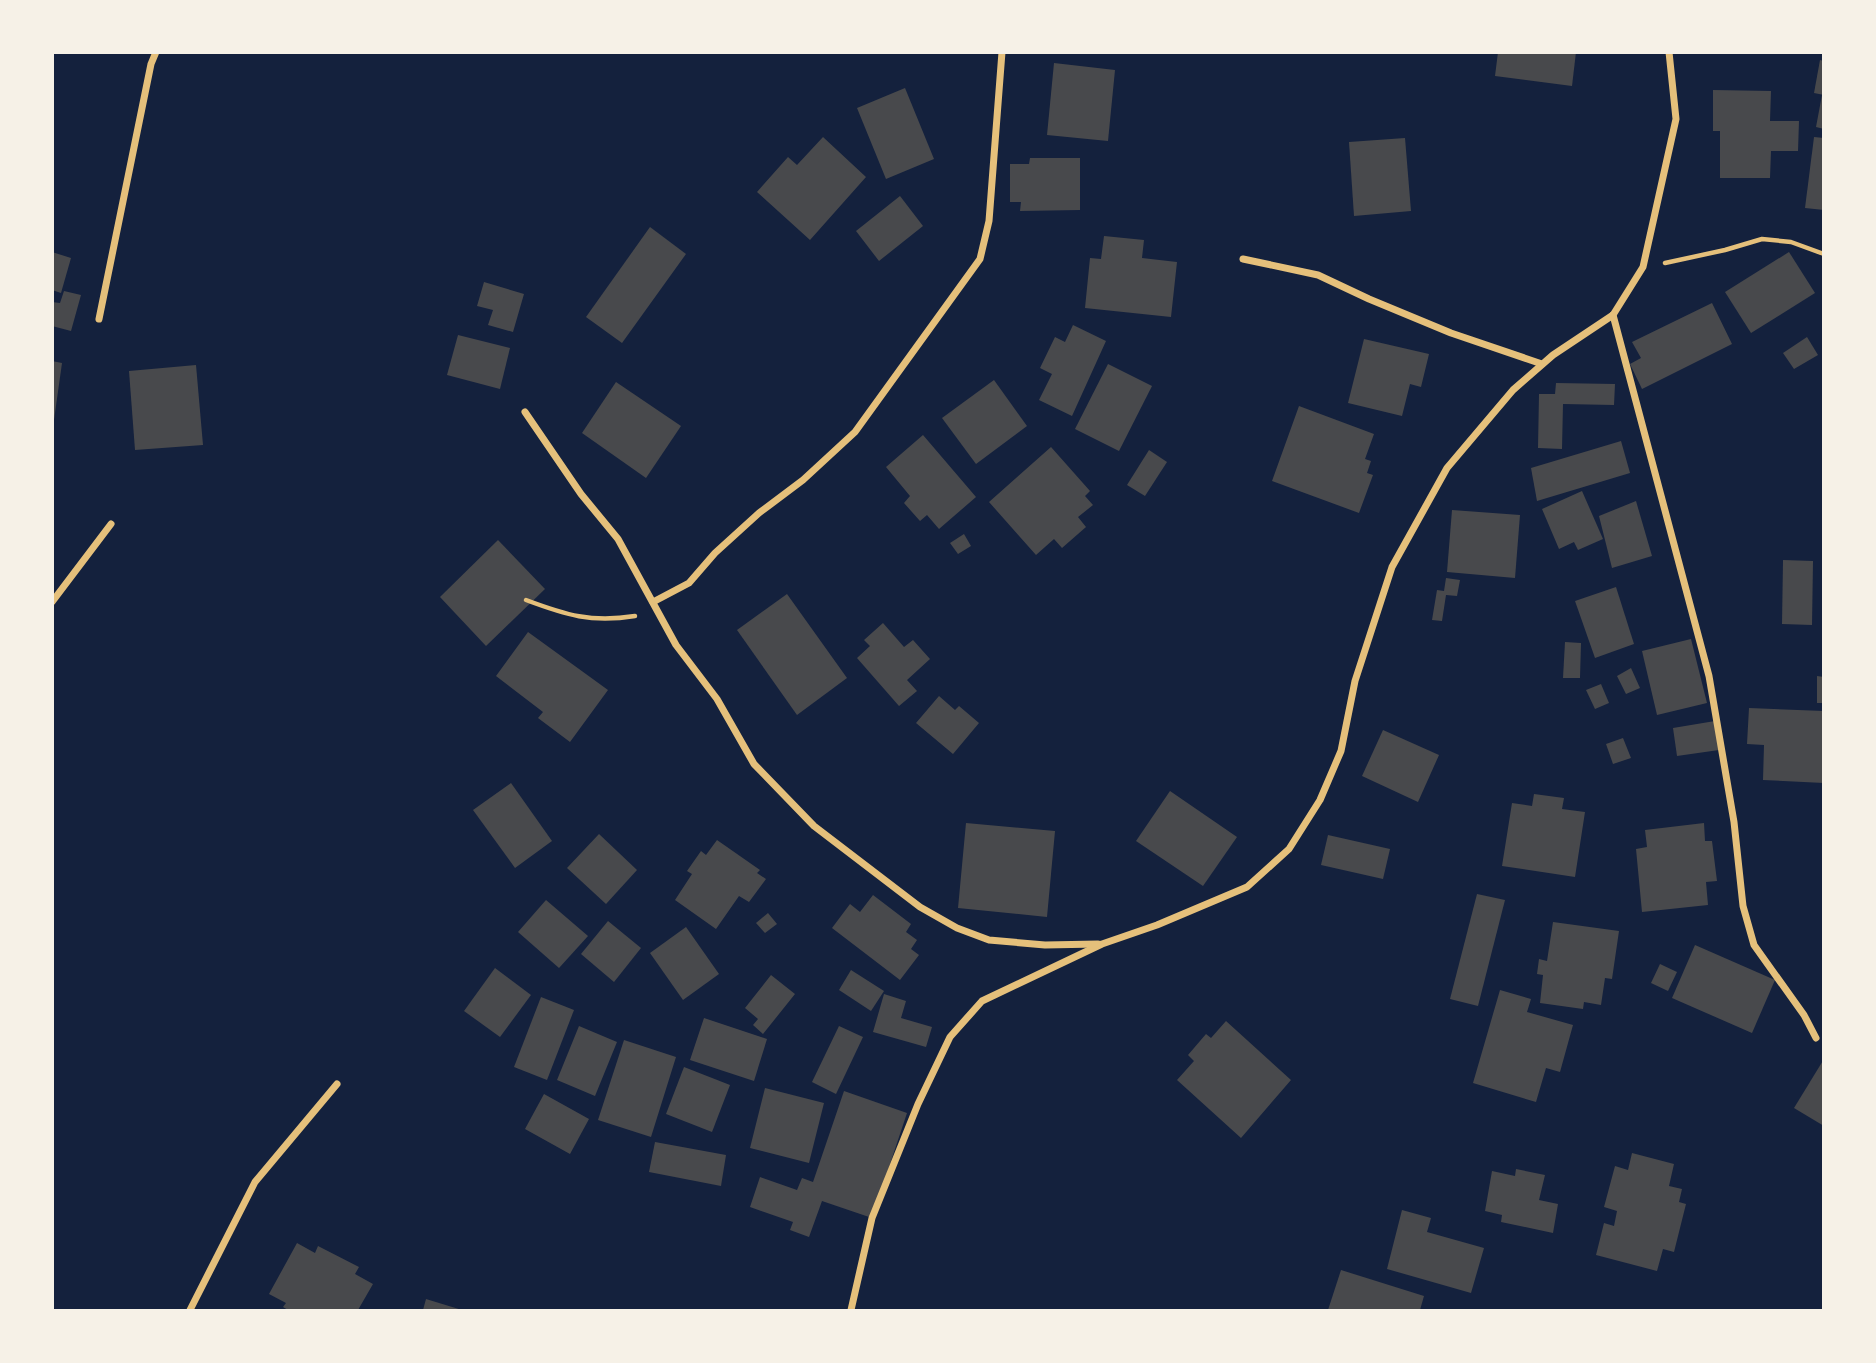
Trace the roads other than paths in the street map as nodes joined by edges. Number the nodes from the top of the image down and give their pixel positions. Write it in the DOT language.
graph roads {
  1 [pos="156,52"];
  2 [pos="1002,52"];
  3 [pos="1669,52"];
  4 [pos="1243,259"];
  5 [pos="1613,315"];
  6 [pos="99,319"];
  7 [pos="1542,364"];
  8 [pos="525,412"];
  9 [pos="111,524"];
  10 [pos="52,602"];
  11 [pos="654,606"];
  12 [pos="1102,944"];
  13 [pos="1816,1038"];
  14 [pos="337,1084"];
  15 [pos="190,1311"];
  16 [pos="851,1311"];
  1 -- 6 [label="street"];
  2 -- 11 [label="street"];
  3 -- 5 [label="street"];
  4 -- 7 [label="street"];
  5 -- 7 [label="street"];
  5 -- 13 [label="street"];
  7 -- 12 [label="street"];
  8 -- 11 [label="street"];
  9 -- 10 [label="street"];
  11 -- 12 [label="street"];
  12 -- 16 [label="street"];
  14 -- 15 [label="street"];
}
